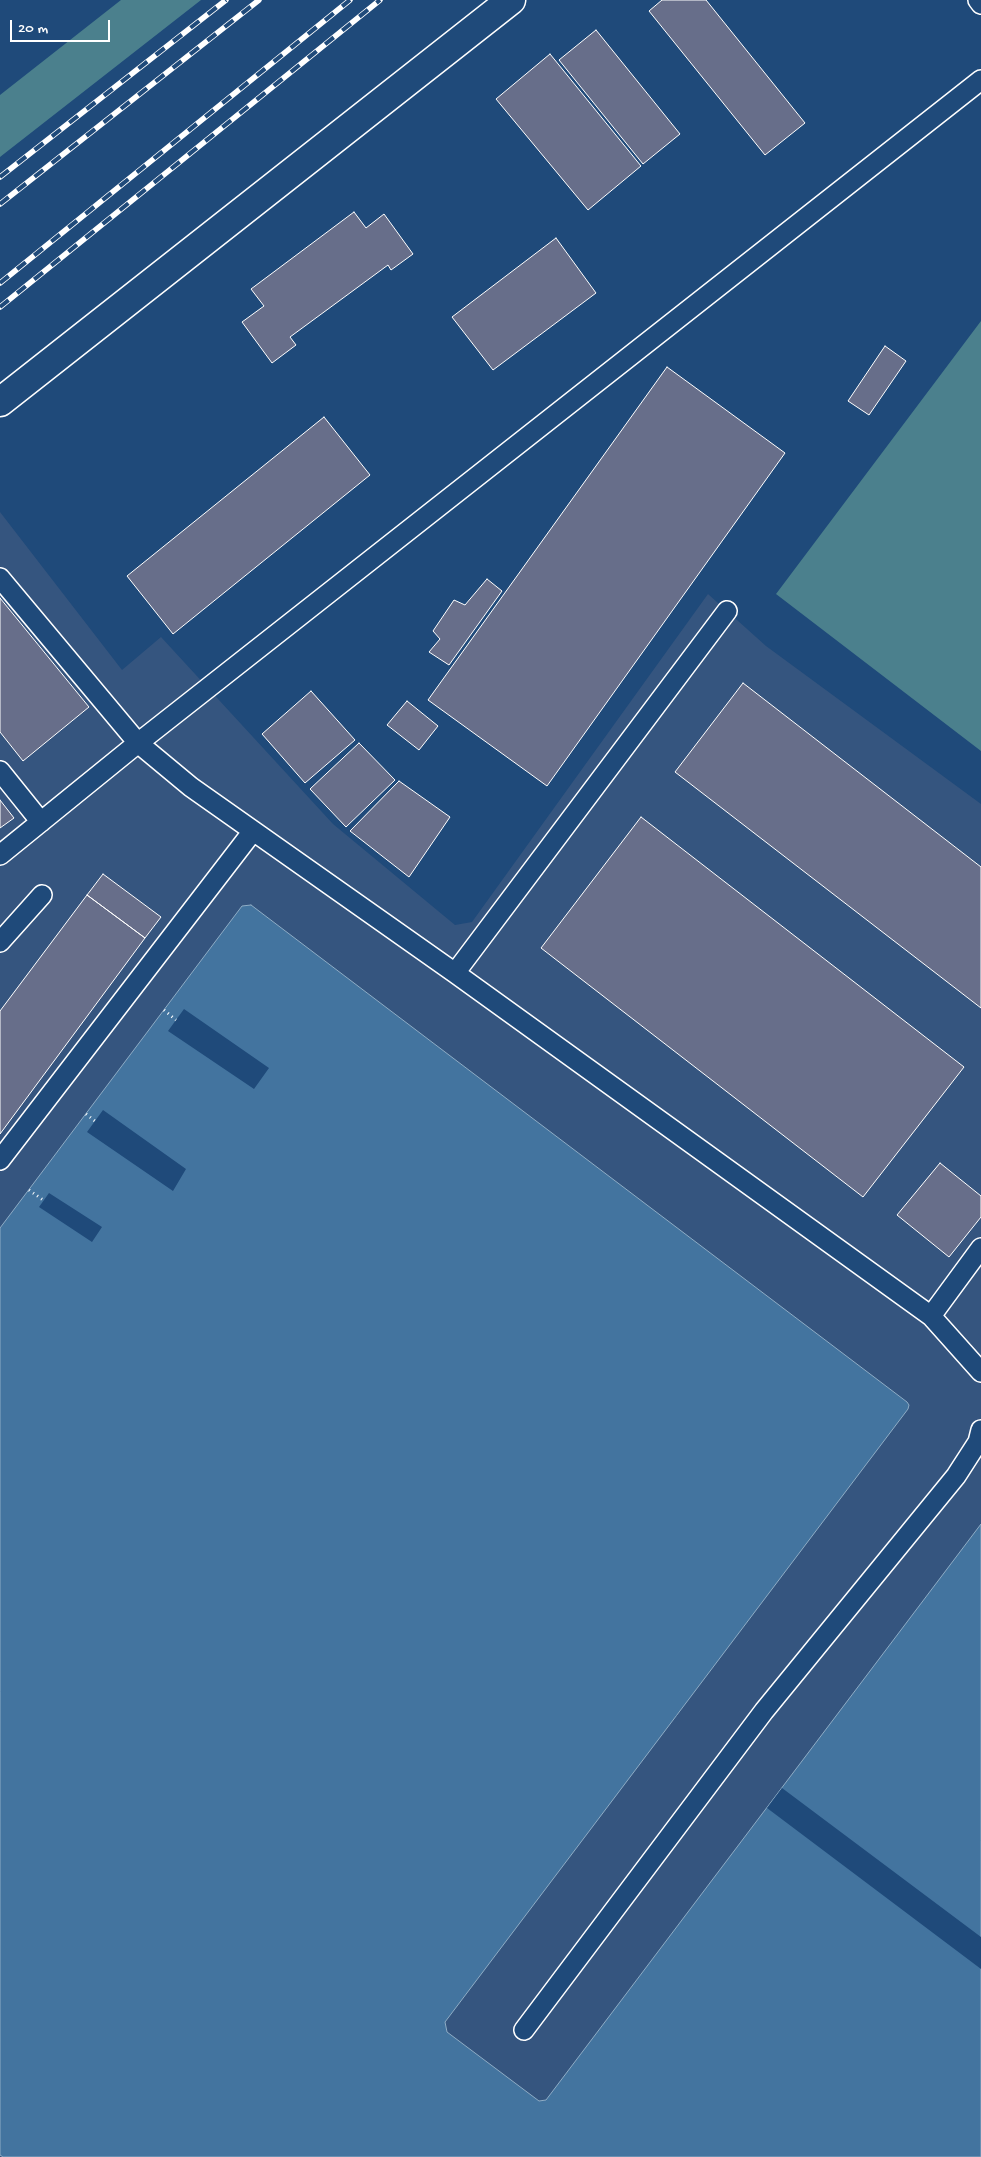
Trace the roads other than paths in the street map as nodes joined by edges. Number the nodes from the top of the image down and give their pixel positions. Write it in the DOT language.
graph roads {
  1 [pos="511,0"];
  2 [pos="978,0"];
  3 [pos="981,4"];
  4 [pos="981,80"];
  5 [pos="0,402"];
  6 [pos="0,578"];
  7 [pos="727,611"];
  8 [pos="138,742"];
  9 [pos="0,771"];
  10 [pos="41,822"];
  11 [pos="253,831"];
  12 [pos="0,855"];
  13 [pos="42,895"];
  14 [pos="0,942"];
  15 [pos="455,973"];
  16 [pos="0,1160"];
  17 [pos="981,1248"];
  18 [pos="931,1316"];
  19 [pos="981,1372"];
  20 [pos="981,1430"];
  21 [pos="524,2030"];
  1 -- 5 [label="street"];
  2 -- 3 [label="lane"];
  4 -- 8 [label="lane"];
  6 -- 8 [label="lane"];
  7 -- 15 [label="lane"];
  8 -- 10 [label="lane"];
  8 -- 11 [label="lane"];
  9 -- 10 [label="lane"];
  10 -- 12 [label="lane"];
  11 -- 15 [label="lane"];
  11 -- 16 [label="lane"];
  13 -- 14 [label="lane"];
  15 -- 18 [label="lane"];
  17 -- 18 [label="lane"];
  18 -- 19 [label="lane"];
  20 -- 21 [label="lane"];
}
